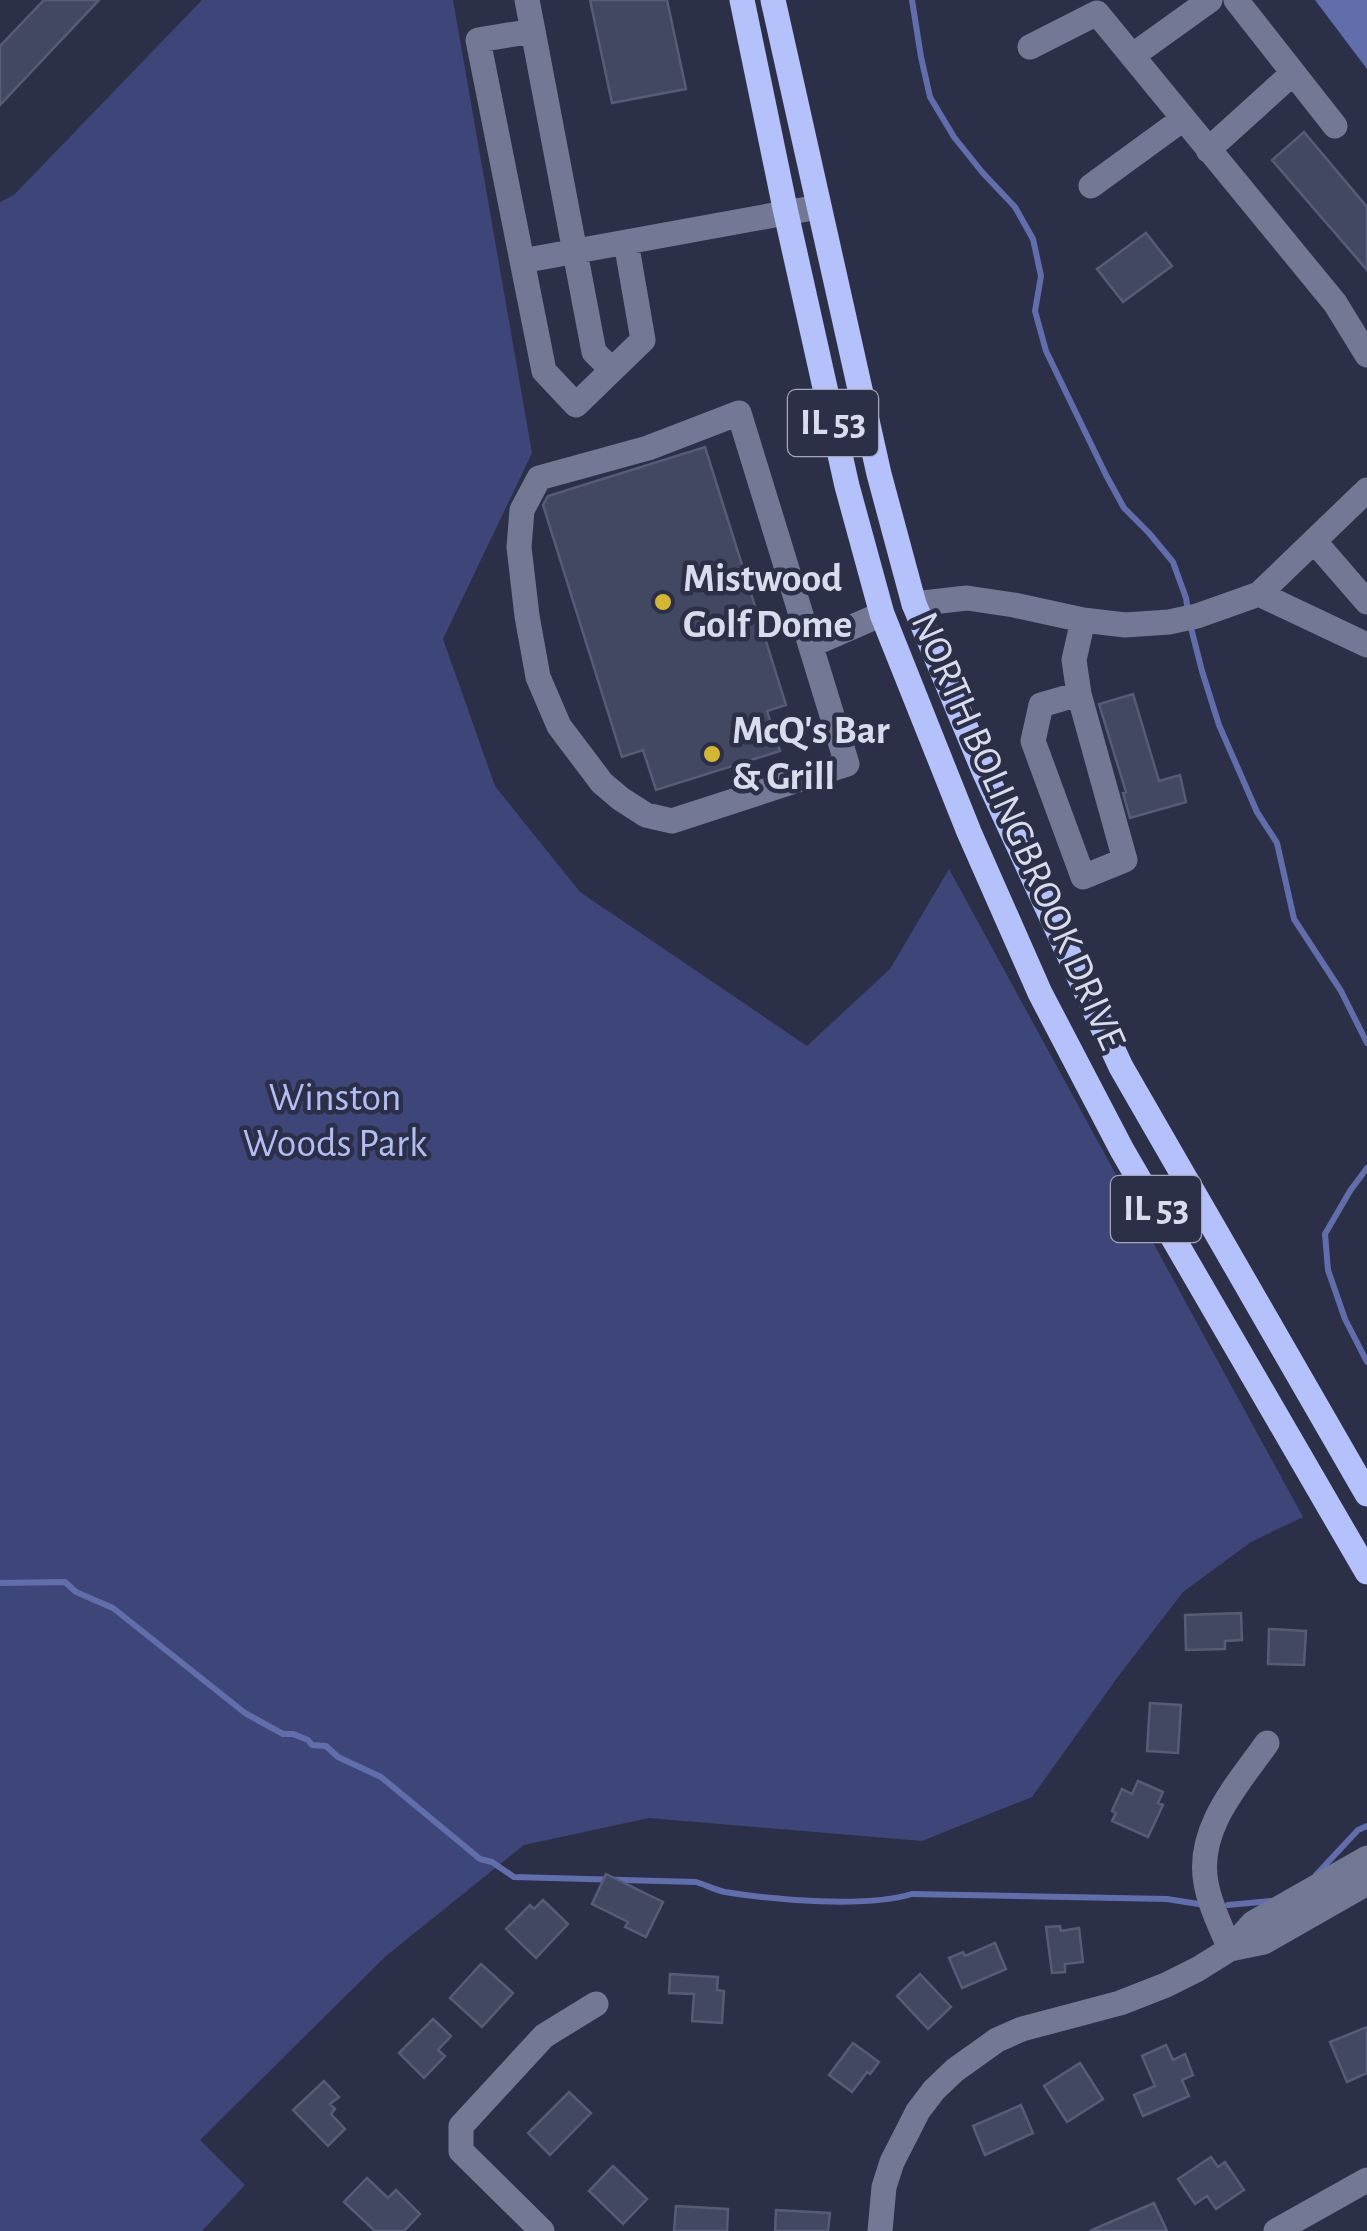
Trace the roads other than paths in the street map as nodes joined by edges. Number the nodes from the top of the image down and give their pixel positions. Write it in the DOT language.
graph roads {
  1 [pos="527,0"];
  2 [pos="742,0"];
  3 [pos="773,0"];
  4 [pos="1210,0"];
  5 [pos="1236,0"];
  6 [pos="533,31"];
  7 [pos="1030,47"];
  8 [pos="1132,56"];
  9 [pos="1293,73"];
  10 [pos="1183,119"];
  11 [pos="1335,126"];
  12 [pos="1208,150"];
  13 [pos="1091,186"];
  14 [pos="818,207"];
  15 [pos="786,213"];
  16 [pos="626,242"];
  17 [pos="577,252"];
  18 [pos="522,261"];
  19 [pos="1367,355"];
  20 [pos="612,370"];
  21 [pos="1367,490"];
  22 [pos="1314,540"];
  23 [pos="1259,594"];
  24 [pos="1367,602"];
  25 [pos="914,604"];
  26 [pos="882,614"];
  27 [pos="1083,620"];
  28 [pos="811,645"];
  29 [pos="1367,645"];
  30 [pos="1079,694"];
  31 [pos="1367,1494"];
  32 [pos="1367,1572"];
  33 [pos="1267,1744"];
  34 [pos="1367,1858"];
  35 [pos="1367,1884"];
  36 [pos="1230,1949"];
  37 [pos="596,2004"];
  38 [pos="1367,2180"];
  39 [pos="542,2231"];
  40 [pos="880,2231"];
  41 [pos="1276,2231"];
  1 -- 6 [label="street"];
  2 -- 15 [label="main road, NORTH BOLINGBROOK DRIVE / IL 53"];
  3 -- 14 [label="main road, NORTH BOLINGBROOK DRIVE / IL 53"];
  4 -- 8 [label="street"];
  5 -- 9 [label="street"];
  6 -- 17 [label="street"];
  6 -- 18 [label="street"];
  7 -- 8 [label="street"];
  8 -- 10 [label="street"];
  9 -- 11 [label="street"];
  9 -- 12 [label="street"];
  10 -- 12 [label="street"];
  10 -- 13 [label="street"];
  12 -- 19 [label="street"];
  14 -- 15 [label="street"];
  14 -- 25 [label="main road, NORTH BOLINGBROOK DRIVE / IL 53"];
  15 -- 16 [label="street"];
  15 -- 26 [label="main road, NORTH BOLINGBROOK DRIVE / IL 53"];
  16 -- 17 [label="street"];
  16 -- 20 [label="street"];
  17 -- 18 [label="street"];
  17 -- 20 [label="street"];
  18 -- 20 [label="street"];
  21 -- 22 [label="street"];
  22 -- 23 [label="street"];
  22 -- 24 [label="street"];
  23 -- 27 [label="street"];
  23 -- 29 [label="street"];
  25 -- 27 [label="street"];
  25 -- 31 [label="main road, NORTH BOLINGBROOK DRIVE / IL 53"];
  26 -- 28 [label="street"];
  26 -- 32 [label="main road, NORTH BOLINGBROOK DRIVE / IL 53"];
  27 -- 30 [label="street"];
  28 -- 28 [label="street"];
  30 -- 30 [label="street"];
  33 -- 36 [label="street"];
  34 -- 36 [label="street"];
  35 -- 36 [label="street"];
  36 -- 40 [label="street"];
  37 -- 39 [label="street"];
  38 -- 41 [label="street"];
}
